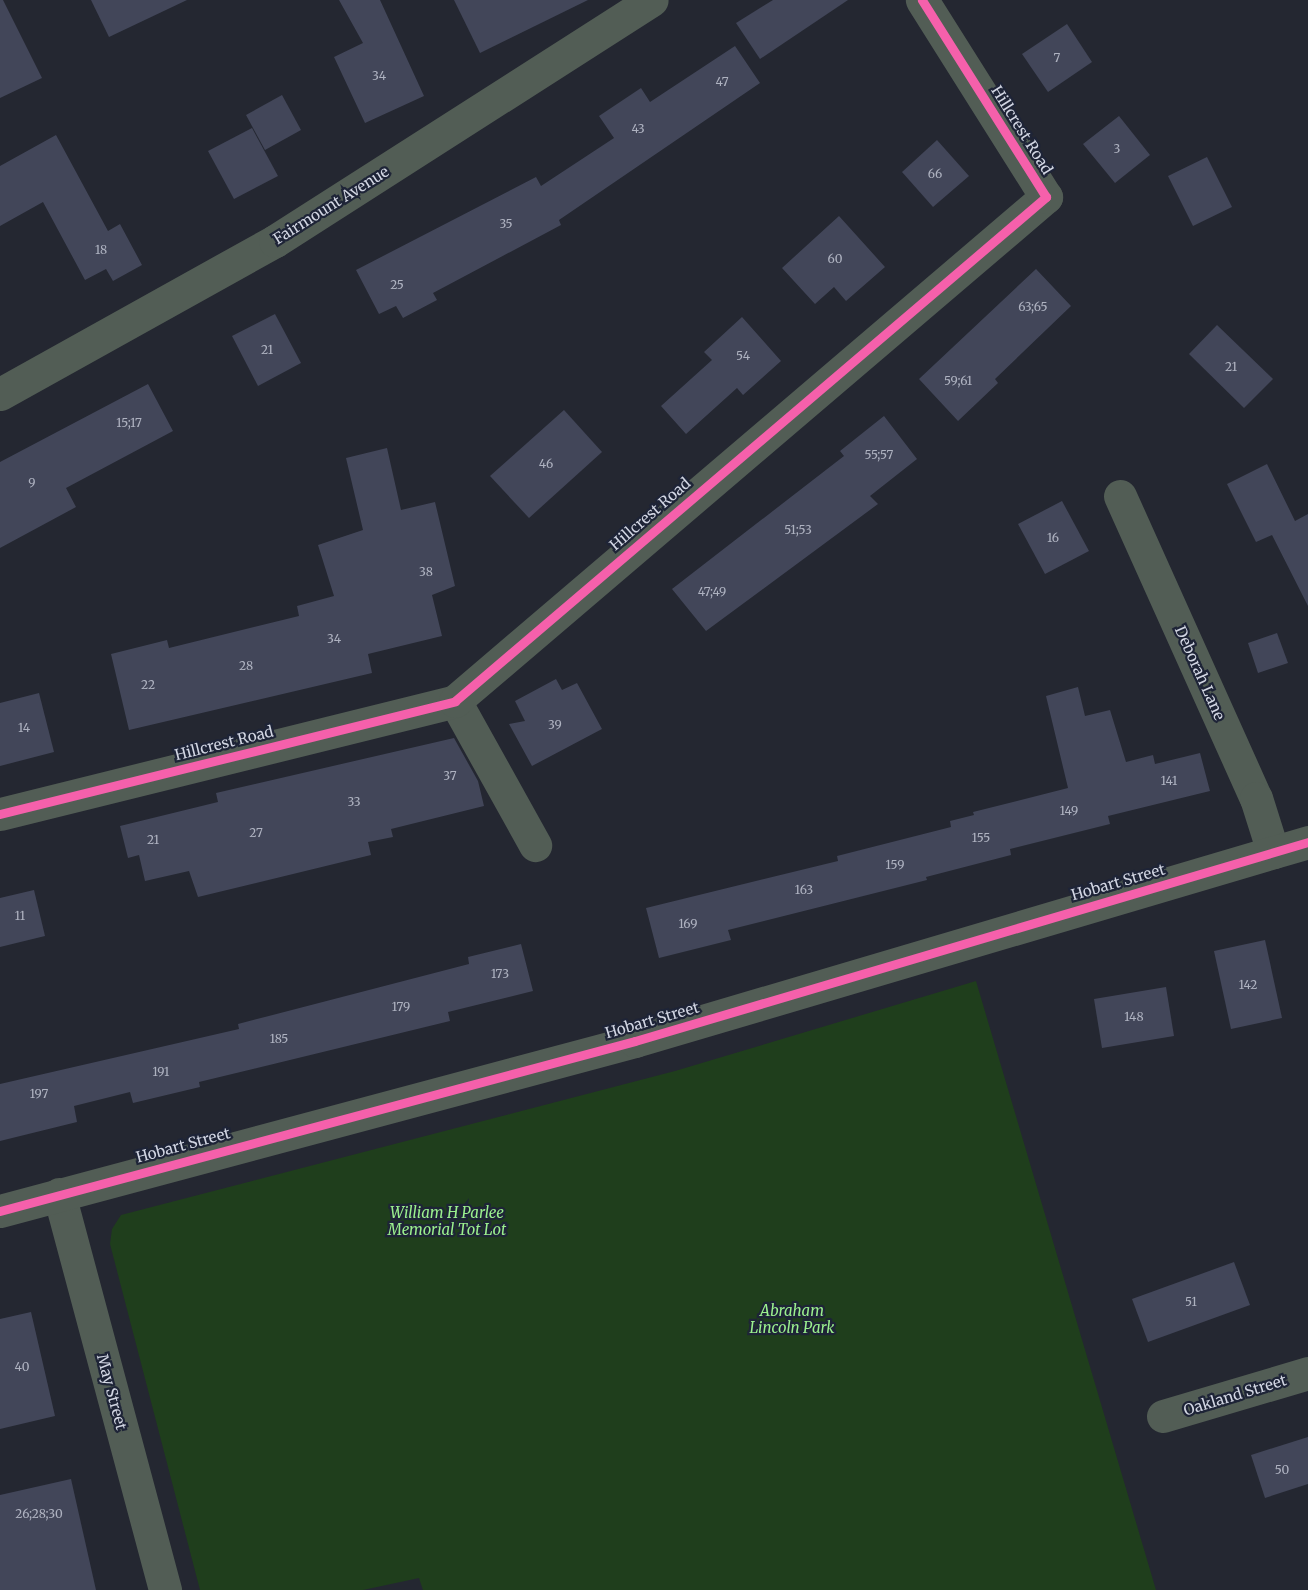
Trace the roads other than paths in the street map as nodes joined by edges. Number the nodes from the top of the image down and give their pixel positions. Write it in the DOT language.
graph roads {
  1 [pos="652,0"];
  2 [pos="922,0"];
  3 [pos="0,394"];
  4 [pos="1120,496"];
  5 [pos="455,701"];
  6 [pos="0,814"];
  7 [pos="1308,842"];
  8 [pos="535,845"];
  9 [pos="1274,852"];
  10 [pos="59,1194"];
  11 [pos="0,1211"];
  12 [pos="1308,1373"];
  13 [pos="1163,1416"];
  14 [pos="165,1590"];
  1 -- 3 [label="street, Fairmount Avenue"];
  2 -- 5 [label="street, Hillcrest Road"];
  4 -- 9 [label="street, Deborah Lane"];
  5 -- 6 [label="street, Hillcrest Road"];
  5 -- 8 [label="street"];
  7 -- 9 [label="street, Hobart Street"];
  9 -- 10 [label="street, Hobart Street"];
  10 -- 11 [label="street, Hobart Street"];
  10 -- 14 [label="street, May Street"];
  12 -- 13 [label="street, Oakland Street"];
}
